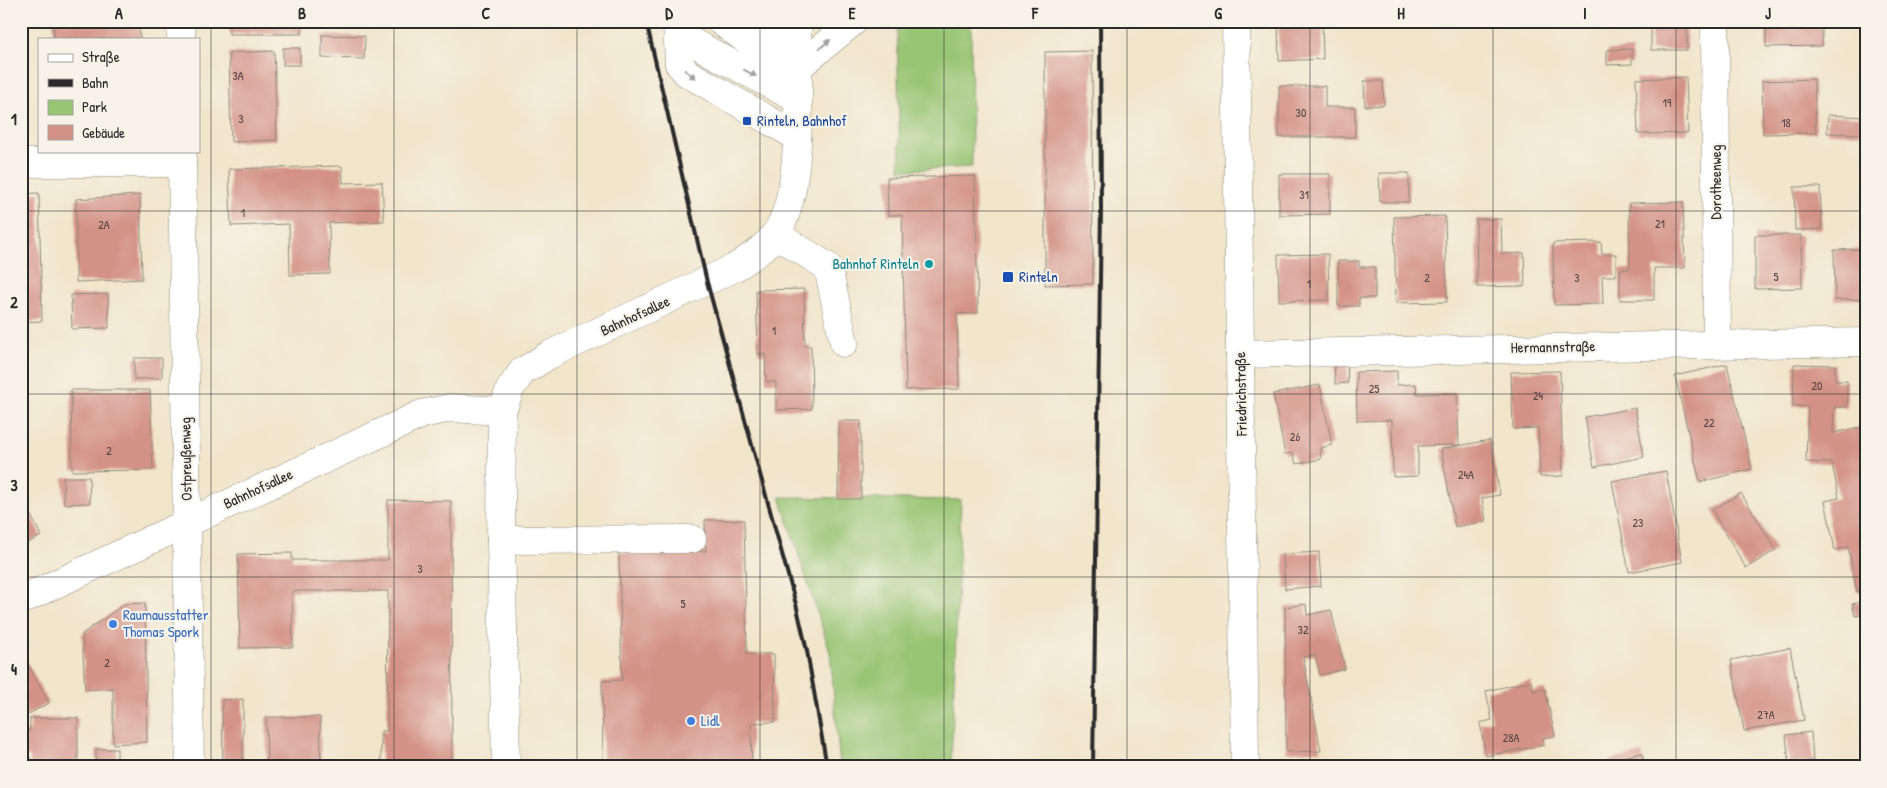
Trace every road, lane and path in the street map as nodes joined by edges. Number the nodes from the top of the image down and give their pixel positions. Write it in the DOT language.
graph roads {
  1 [pos="181,21"];
  2 [pos="720,21"];
  3 [pos="763,21"];
  4 [pos="854,21"];
  5 [pos="1236,21"];
  6 [pos="1715,21"];
  7 [pos="678,26"];
  8 [pos="181,38"];
  9 [pos="797,44"];
  10 [pos="797,99"];
  11 [pos="796,136"];
  12 [pos="182,157"];
  13 [pos="21,163"];
  14 [pos="775,234"];
  15 [pos="1866,342"];
  16 [pos="1717,343"];
  17 [pos="844,344"];
  18 [pos="1240,354"];
  19 [pos="502,411"];
  20 [pos="187,521"];
  21 [pos="692,539"];
  22 [pos="501,540"];
  23 [pos="21,600"];
  24 [pos="190,767"];
  25 [pos="506,767"];
  26 [pos="1245,767"];
  1 -- 8 [label="street"];
  2 -- 9 [label="street"];
  3 -- 9 [label="street"];
  9 -- 4 [label="street, one-way"];
  5 -- 18 [label="street, Friedrichstraße"];
  6 -- 16 [label="street, Dorotheenweg"];
  7 -- 10 [label="street, one-way"];
  7 -- 11 [label="street, one-way"];
  9 -- 10 [label="street, Bahnhofsallee"];
  10 -- 11 [label="street, Bahnhofsallee"];
  11 -- 14 [label="street, Bahnhofsallee"];
  12 -- 13 [label="street"];
  12 -- 20 [label="street, Ostpreußenweg"];
  14 -- 17 [label="street"];
  14 -- 19 [label="street, Bahnhofsallee"];
  15 -- 16 [label="street, Hermannstraße"];
  16 -- 18 [label="street, Hermannstraße"];
  18 -- 26 [label="street, Friedrichstraße"];
  19 -- 20 [label="street, Bahnhofsallee"];
  19 -- 22 [label="street, Bahnhofsallee"];
  20 -- 23 [label="street, Bahnhofsallee"];
  20 -- 24 [label="street, Ostpreußenweg"];
  21 -- 22 [label="street"];
  22 -- 25 [label="street, Bahnhofsallee"];
}
